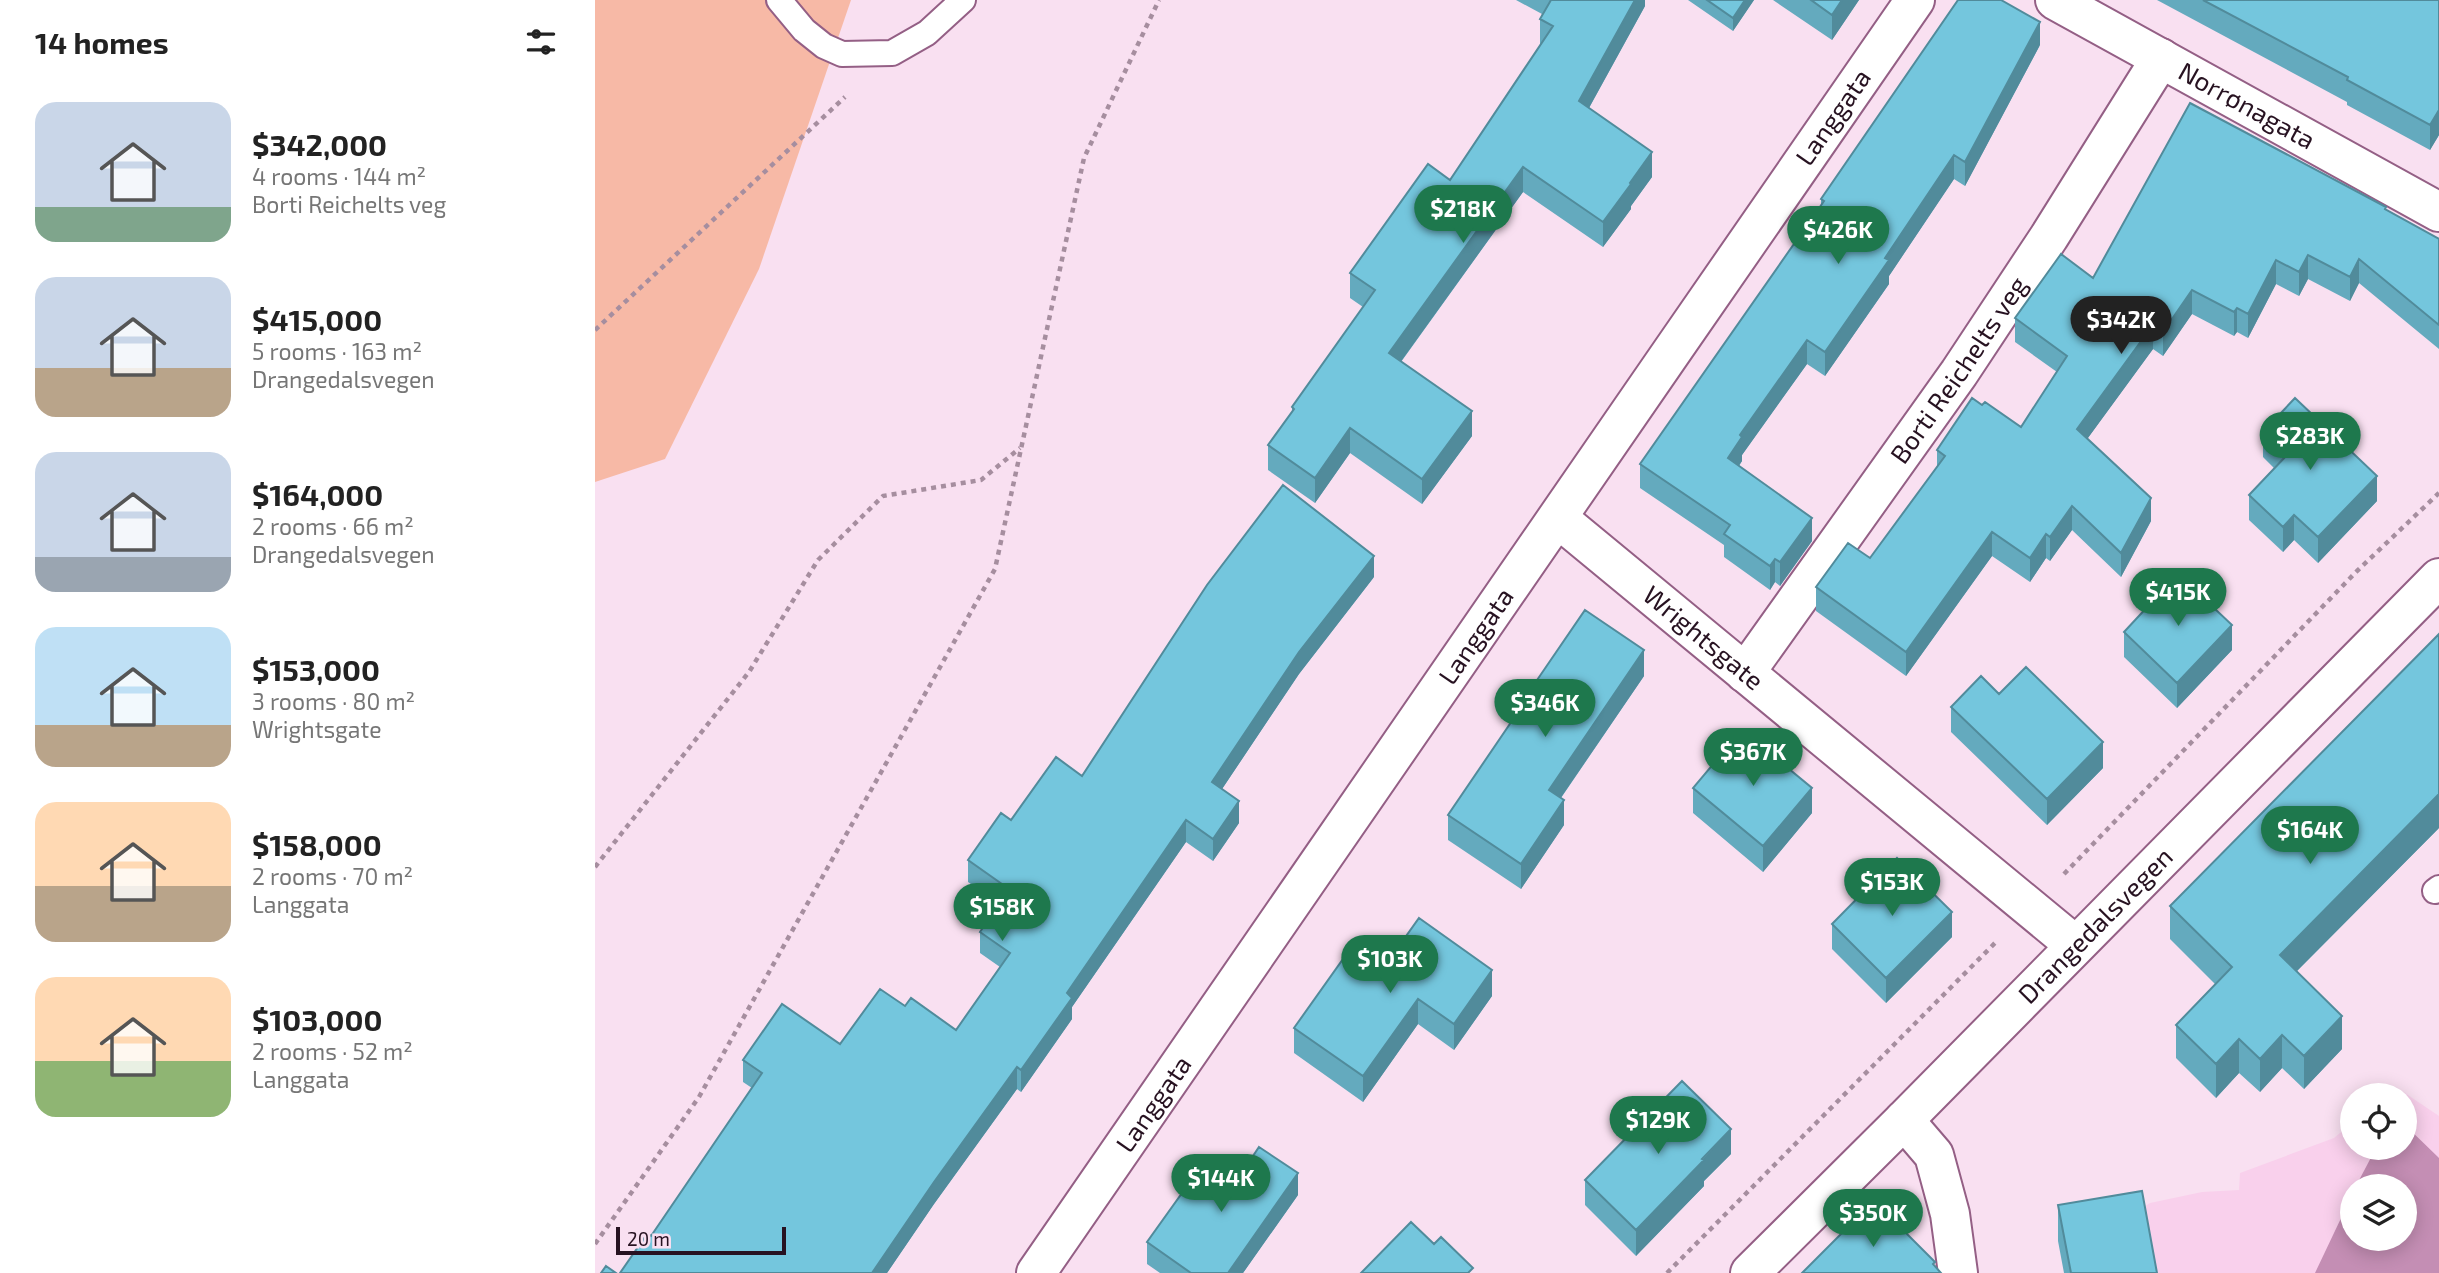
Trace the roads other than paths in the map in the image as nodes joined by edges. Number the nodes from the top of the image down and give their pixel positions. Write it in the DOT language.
graph roads {
  1 [pos="779,0"];
  2 [pos="963,0"];
  3 [pos="1915,0"];
  4 [pos="2055,0"];
  5 [pos="2161,58"];
  6 [pos="2439,212"];
  7 [pos="1559,519"];
  8 [pos="2434,592"];
  9 [pos="1745,673"];
  10 [pos="2075,945"];
  11 [pos="1904,1121"];
  12 [pos="1036,1273"];
  13 [pos="1750,1273"];
  14 [pos="1958,1273"];
  1 -- 2 [label="lane"];
  3 -- 7 [label="street, Langgata"];
  4 -- 5 [label="street, Norrønagata"];
  5 -- 6 [label="street, Norrønagata"];
  5 -- 9 [label="street, Borti Reichelts veg"];
  7 -- 9 [label="street, Wrightsgate"];
  7 -- 12 [label="street, Langgata"];
  8 -- 10 [label="street, Drangedalsvegen"];
  9 -- 10 [label="street, Wrightsgate"];
  10 -- 11 [label="street, Drangedalsvegen"];
  11 -- 13 [label="street, Drangedalsvegen"];
  11 -- 14 [label="street"];
}
